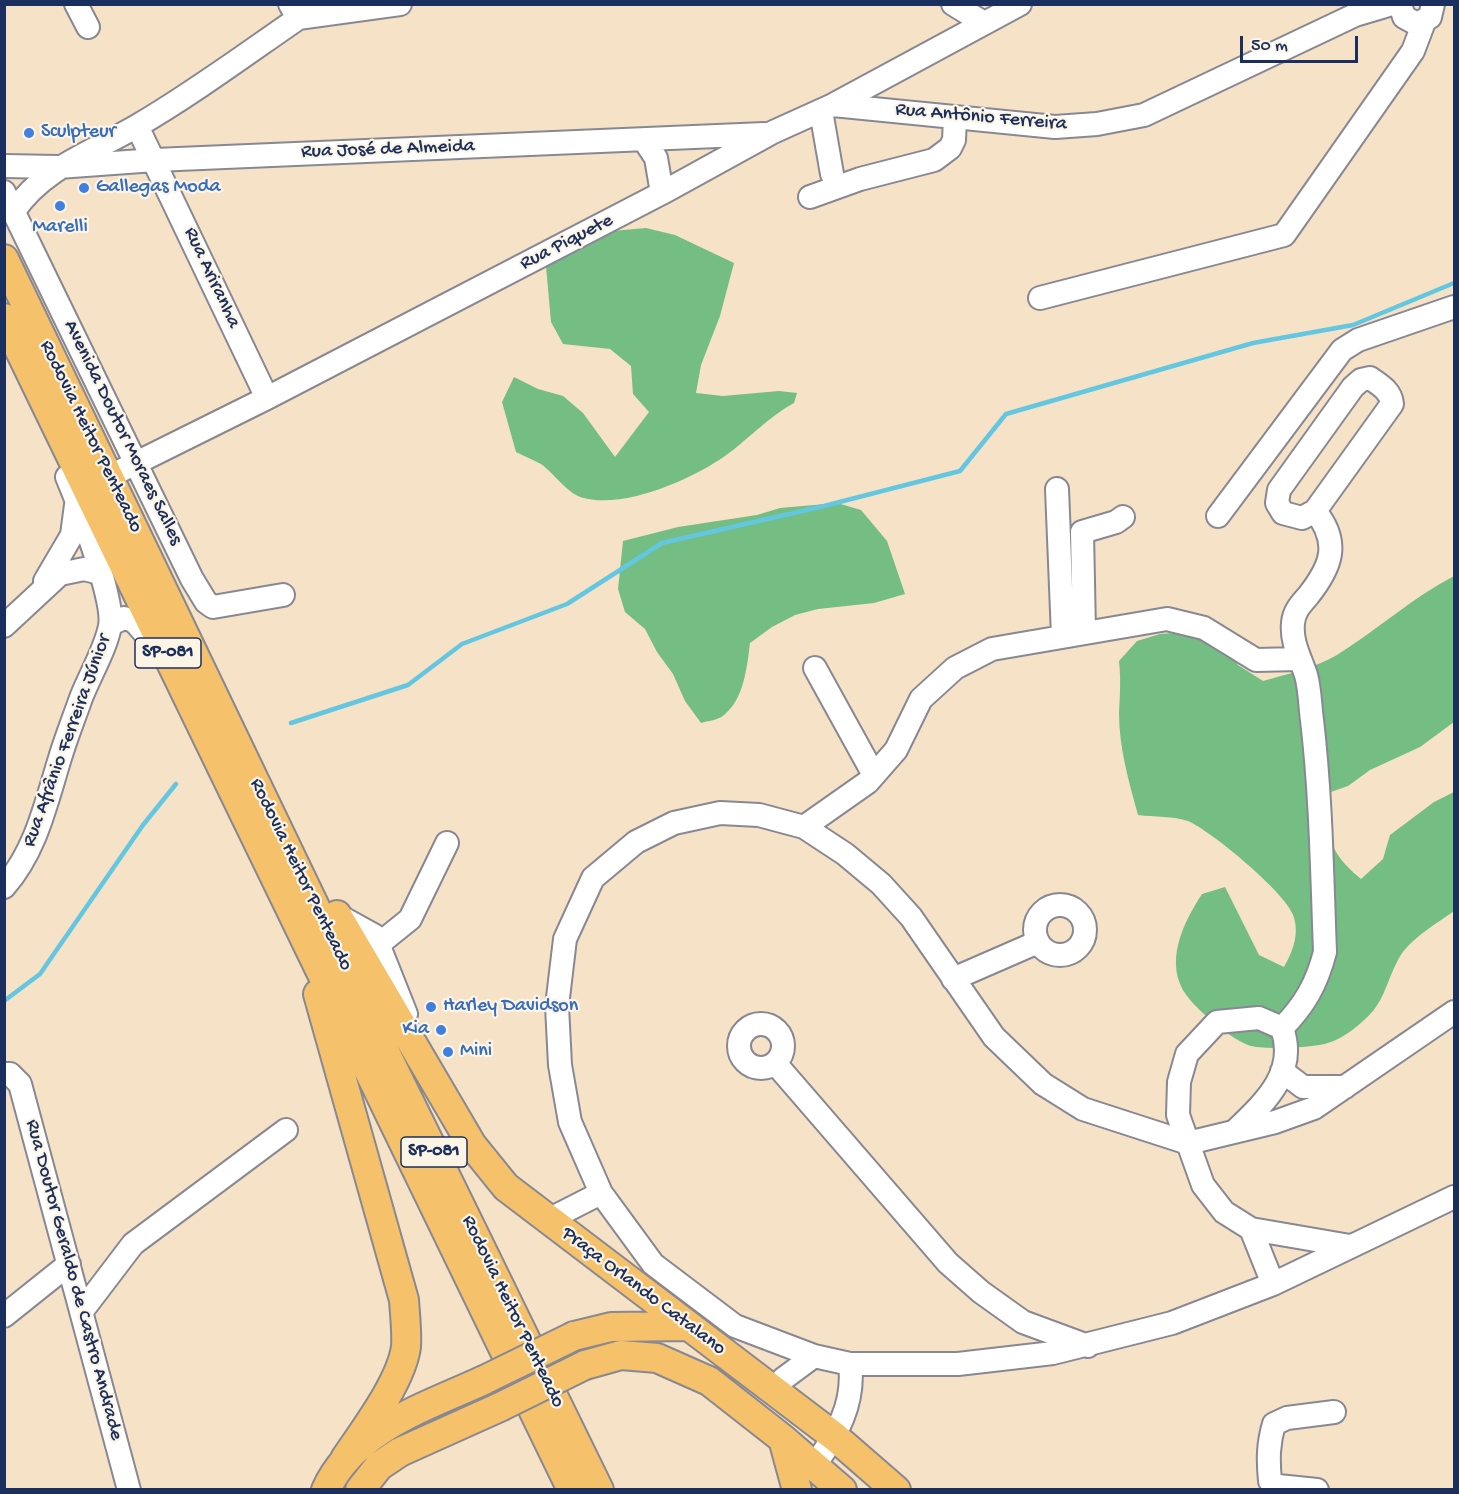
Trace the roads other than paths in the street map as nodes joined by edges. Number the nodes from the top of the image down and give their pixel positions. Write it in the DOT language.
graph roads {
  1 [pos="76,4"];
  2 [pos="319,4"];
  3 [pos="400,4"];
  4 [pos="953,4"];
  5 [pos="1020,4"];
  6 [pos="1392,4"];
  7 [pos="1400,4"];
  8 [pos="1432,10"];
  9 [pos="294,11"];
  10 [pos="984,23"];
  11 [pos="88,27"];
  12 [pos="827,108"];
  13 [pos="955,118"];
  14 [pos="137,126"];
  15 [pos="771,134"];
  16 [pos="644,140"];
  17 [pos="155,160"];
  18 [pos="4,166"];
  19 [pos="58,167"];
  20 [pos="832,174"];
  21 [pos="662,193"];
  22 [pos="810,197"];
  23 [pos="9,201"];
  24 [pos="4,259"];
  25 [pos="1040,298"];
  26 [pos="1455,307"];
  27 [pos="4,318"];
  28 [pos="27,364"];
  29 [pos="267,398"];
  30 [pos="137,462"];
  31 [pos="110,476"];
  32 [pos="1057,489"];
  33 [pos="76,498"];
  34 [pos="1315,512"];
  35 [pos="1218,516"];
  36 [pos="1123,517"];
  37 [pos="100,573"];
  38 [pos="283,595"];
  39 [pos="31,603"];
  40 [pos="111,624"];
  41 [pos="4,626"];
  42 [pos="1073,634"];
  43 [pos="1299,659"];
  44 [pos="815,668"];
  45 [pos="177,672"];
  46 [pos="874,775"];
  47 [pos="270,813"];
  48 [pos="804,827"];
  49 [pos="447,843"];
  50 [pos="4,887"];
  51 [pos="337,915"];
  52 [pos="298,922"];
  53 [pos="1038,942"];
  54 [pos="379,944"];
  55 [pos="953,979"];
  56 [pos="1455,1012"];
  57 [pos="1282,1029"];
  58 [pos="424,1062"];
  59 [pos="775,1063"];
  60 [pos="1282,1071"];
  61 [pos="8,1074"];
  62 [pos="1346,1087"];
  63 [pos="286,1130"];
  64 [pos="1235,1131"];
  65 [pos="1188,1143"];
  66 [pos="601,1193"];
  67 [pos="1455,1197"];
  68 [pos="548,1220"];
  69 [pos="1251,1229"];
  70 [pos="1350,1246"];
  71 [pos="69,1264"];
  72 [pos="1273,1284"];
  73 [pos="81,1311"];
  74 [pos="4,1316"];
  75 [pos="688,1326"];
  76 [pos="1088,1346"];
  77 [pos="814,1356"];
  78 [pos="850,1364"];
  79 [pos="776,1394"];
  80 [pos="1334,1412"];
  81 [pos="835,1437"];
  82 [pos="783,1439"];
  83 [pos="814,1466"];
  84 [pos="331,1479"];
  85 [pos="129,1490"];
  86 [pos="360,1490"];
  87 [pos="572,1490"];
  88 [pos="599,1490"];
  89 [pos="797,1490"];
  90 [pos="842,1490"];
  91 [pos="896,1490"];
  92 [pos="1317,1490"];
  1 -- 11 [label="street"];
  2 -- 9 [label="street"];
  3 -- 9 [label="street"];
  4 -- 10 [label="street"];
  5 -- 10 [label="street, Rua Piquete"];
  6 -- 13 [label="street, Rua Antônio Ferreira"];
  7 -- 8 [label="street"];
  8 -- 25 [label="street"];
  9 -- 14 [label="street"];
  10 -- 12 [label="street, Rua Piquete"];
  12 -- 13 [label="street, Rua Antônio Ferreira"];
  12 -- 15 [label="street, Rua Piquete"];
  12 -- 20 [label="street"];
  13 -- 22 [label="street"];
  14 -- 17 [label="street, Rua Ariranha"];
  14 -- 19 [label="street"];
  15 -- 16 [label="street, Rua José de Almeida"];
  15 -- 21 [label="street, Rua Piquete"];
  16 -- 17 [label="street, Rua José de Almeida"];
  16 -- 21 [label="street"];
  17 -- 19 [label="street, Rua José de Almeida"];
  17 -- 29 [label="street, Rua Ariranha"];
  18 -- 19 [label="street, Rua José de Almeida"];
  19 -- 23 [label="street"];
  21 -- 29 [label="street, Rua Piquete"];
  23 -- 30 [label="street, Avenida Doutor Moraes Salles"];
  24 -- 31 [label="main road, Rodovia Heitor Penteado / SP-081"];
  26 -- 35 [label="street"];
  27 -- 28 [label="main road, Rodovia Heitor Penteado / SP-081"];
  28 -- 33 [label="street, Rua Afrânio Ferreira Júnior"];
  28 -- 45 [label="main road, Rodovia Heitor Penteado / SP-081"];
  29 -- 30 [label="street, Rua Piquete"];
  30 -- 31 [label="street, Rua Piquete"];
  30 -- 38 [label="street, Avenida Doutor Moraes Salles"];
  31 -- 47 [label="main road, Rodovia Heitor Penteado / SP-081"];
  32 -- 42 [label="street"];
  33 -- 37 [label="street, Rua Afrânio Ferreira Júnior"];
  33 -- 39 [label="street"];
  34 -- 34 [label="street"];
  34 -- 43 [label="street"];
  36 -- 42 [label="street"];
  37 -- 39 [label="street"];
  37 -- 40 [label="street, Rua Afrânio Ferreira Júnior"];
  39 -- 41 [label="street"];
  40 -- 45 [label="street, Rua Afrânio Ferreira Júnior"];
  40 -- 50 [label="street, Rua Afrânio Ferreira Júnior"];
  42 -- 43 [label="street"];
  42 -- 46 [label="street"];
  43 -- 57 [label="street"];
  44 -- 46 [label="street"];
  45 -- 52 [label="main road, Rodovia Heitor Penteado / SP-081"];
  46 -- 48 [label="street"];
  47 -- 51 [label="main road"];
  47 -- 88 [label="main road, Rodovia Heitor Penteado / SP-081"];
  48 -- 55 [label="street"];
  48 -- 66 [label="street"];
  49 -- 54 [label="street"];
  51 -- 54 [label="street"];
  51 -- 58 [label="main road"];
  52 -- 84 [label="main road"];
  52 -- 87 [label="main road, Rodovia Heitor Penteado / SP-081"];
  53 -- 55 [label="street"];
  54 -- 58 [label="street"];
  55 -- 65 [label="street"];
  56 -- 62 [label="street"];
  57 -- 60 [label="street"];
  57 -- 65 [label="street"];
  58 -- 68 [label="main road"];
  59 -- 76 [label="street"];
  60 -- 62 [label="street"];
  60 -- 64 [label="street"];
  61 -- 71 [label="street, Rua Doutor Geraldo de Castro Andrade"];
  62 -- 64 [label="street"];
  63 -- 73 [label="street"];
  64 -- 65 [label="street"];
  65 -- 69 [label="street"];
  66 -- 68 [label="street, Praça Orlando Catalano"];
  66 -- 77 [label="street, Praça Orlando Catalano"];
  67 -- 70 [label="street, Praça Orlando Catalano"];
  68 -- 75 [label="main road, Praça Orlando Catalano"];
  69 -- 70 [label="street"];
  69 -- 72 [label="street"];
  70 -- 72 [label="street, Praça Orlando Catalano"];
  71 -- 73 [label="street, Rua Doutor Geraldo de Castro Andrade"];
  71 -- 74 [label="street"];
  72 -- 76 [label="street, Praça Orlando Catalano"];
  73 -- 85 [label="street, Rua Doutor Geraldo de Castro Andrade"];
  75 -- 79 [label="main road, Praça Orlando Catalano"];
  75 -- 84 [label="main road, bridge"];
  76 -- 78 [label="street, Praça Orlando Catalano"];
  77 -- 78 [label="street, Praça Orlando Catalano"];
  77 -- 79 [label="street"];
  78 -- 81 [label="street"];
  79 -- 81 [label="main road, Praça Orlando Catalano"];
  80 -- 92 [label="street"];
  81 -- 83 [label="street"];
  81 -- 91 [label="main road, Praça Orlando Catalano"];
  82 -- 83 [label="main road"];
  82 -- 86 [label="main road, bridge"];
  82 -- 89 [label="main road"];
  83 -- 90 [label="main road"];
}
